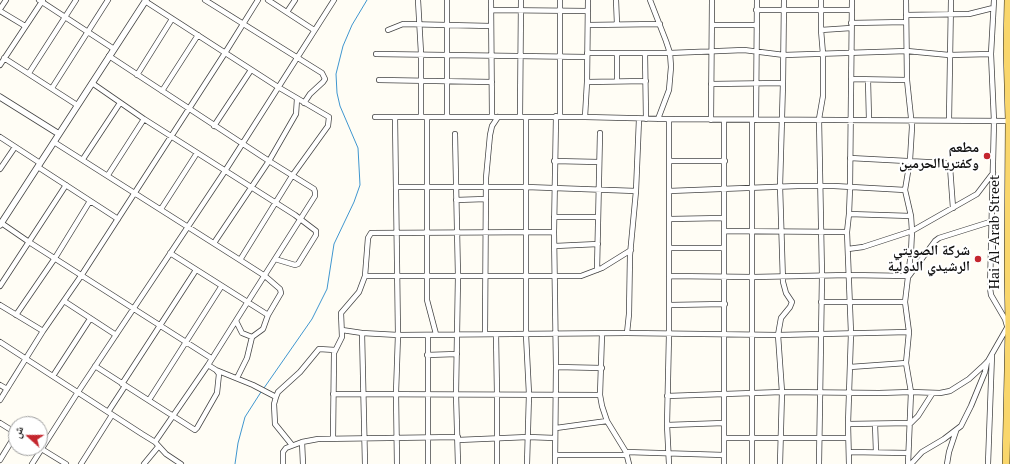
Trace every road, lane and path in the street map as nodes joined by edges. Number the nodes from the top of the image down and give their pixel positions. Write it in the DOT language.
graph roads {
  1 [pos="6,0"];
  2 [pos="76,0"];
  3 [pos="108,0"];
  4 [pos="205,0"];
  5 [pos="258,0"];
  6 [pos="268,0"];
  7 [pos="295,0"];
  8 [pos="334,0"];
  9 [pos="418,0"];
  10 [pos="447,0"];
  11 [pos="491,0"];
  12 [pos="521,0"];
  13 [pos="560,0"];
  14 [pos="588,0"];
  15 [pos="616,0"];
  16 [pos="650,0"];
  17 [pos="712,0"];
  18 [pos="757,0"];
  19 [pos="784,0"];
  20 [pos="821,0"];
  21 [pos="852,0"];
  22 [pos="906,0"];
  23 [pos="951,0"];
  24 [pos="994,0"];
  25 [pos="1008,0"];
  26 [pos="41,1"];
  27 [pos="146,1"];
  28 [pos="993,8"];
  29 [pos="0,10"];
  30 [pos="491,10"];
  31 [pos="588,10"];
  32 [pos="756,10"];
  33 [pos="784,10"];
  34 [pos="822,10"];
  35 [pos="852,10"];
  36 [pos="521,11"];
  37 [pos="560,11"];
  38 [pos="287,12"];
  39 [pos="906,15"];
  40 [pos="950,15"];
  41 [pos="65,17"];
  42 [pos="172,19"];
  43 [pos="906,22"];
  44 [pos="243,24"];
  45 [pos="420,24"];
  46 [pos="446,24"];
  47 [pos="617,24"];
  48 [pos="660,24"];
  49 [pos="588,25"];
  50 [pos="712,25"];
  51 [pos="756,25"];
  52 [pos="25,26"];
  53 [pos="491,26"];
  54 [pos="851,26"];
  55 [pos="314,30"];
  56 [pos="388,30"];
  57 [pos="821,30"];
  58 [pos="89,32"];
  59 [pos="198,35"];
  60 [pos="1009,41"];
  61 [pos="114,49"];
  62 [pos="711,51"];
  63 [pos="757,51"];
  64 [pos="907,51"];
  65 [pos="670,52"];
  66 [pos="225,53"];
  67 [pos="421,53"];
  68 [pos="617,53"];
  69 [pos="645,53"];
  70 [pos="850,53"];
  71 [pos="376,54"];
  72 [pos="446,54"];
  73 [pos="491,54"];
  74 [pos="823,54"];
  75 [pos="991,54"];
  76 [pos="587,55"];
  77 [pos="784,55"];
  78 [pos="949,55"];
  79 [pos="109,56"];
  80 [pos="520,56"];
  81 [pos="560,56"];
  82 [pos="4,58"];
  83 [pos="297,58"];
  84 [pos="0,65"];
  85 [pos="251,70"];
  86 [pos="29,73"];
  87 [pos="137,75"];
  88 [pos="379,80"];
  89 [pos="851,80"];
  90 [pos="868,80"];
  91 [pos="907,80"];
  92 [pos="421,81"];
  93 [pos="646,81"];
  94 [pos="446,82"];
  95 [pos="492,82"];
  96 [pos="587,82"];
  97 [pos="617,82"];
  98 [pos="92,83"];
  99 [pos="756,83"];
  100 [pos="783,83"];
  101 [pos="711,84"];
  102 [pos="52,88"];
  103 [pos="278,88"];
  104 [pos="162,91"];
  105 [pos="0,97"];
  106 [pos="297,99"];
  107 [pos="120,103"];
  108 [pos="304,104"];
  109 [pos="77,105"];
  110 [pos="189,109"];
  111 [pos="558,116"];
  112 [pos="585,116"];
  113 [pos="375,117"];
  114 [pos="395,117"];
  115 [pos="421,117"];
  116 [pos="426,117"];
  117 [pos="446,117"];
  118 [pos="492,117"];
  119 [pos="498,117"];
  120 [pos="520,117"];
  121 [pos="526,117"];
  122 [pos="144,119"];
  123 [pos="639,119"];
  124 [pos="646,119"];
  125 [pos="658,119"];
  126 [pos="669,119"];
  127 [pos="782,119"];
  128 [pos="819,119"];
  129 [pos="711,120"];
  130 [pos="724,120"];
  131 [pos="754,120"];
  132 [pos="850,120"];
  133 [pos="869,120"];
  134 [pos="912,120"];
  135 [pos="949,120"];
  136 [pos="994,121"];
  137 [pos="1010,121"];
  138 [pos="214,126"];
  139 [pos="600,133"];
  140 [pos="59,134"];
  141 [pos="455,134"];
  142 [pos="171,136"];
  143 [pos="0,137"];
  144 [pos="54,142"];
  145 [pos="242,144"];
  146 [pos="14,147"];
  147 [pos="197,153"];
  148 [pos="850,158"];
  149 [pos="83,159"];
  150 [pos="910,160"];
  151 [pos="268,161"];
  152 [pos="554,161"];
  153 [pos="670,161"];
  154 [pos="725,161"];
  155 [pos="599,162"];
  156 [pos="39,165"];
  157 [pos="0,169"];
  158 [pos="225,171"];
  159 [pos="994,173"];
  160 [pos="108,176"];
  161 [pos="292,176"];
  162 [pos="66,185"];
  163 [pos="780,186"];
  164 [pos="820,186"];
  165 [pos="396,187"];
  166 [pos="427,187"];
  167 [pos="456,187"];
  168 [pos="486,187"];
  169 [pos="526,187"];
  170 [pos="251,188"];
  171 [pos="554,188"];
  172 [pos="850,188"];
  173 [pos="753,189"];
  174 [pos="599,190"];
  175 [pos="669,190"];
  176 [pos="725,190"];
  177 [pos="905,190"];
  178 [pos="636,191"];
  179 [pos="135,193"];
  180 [pos="486,199"];
  181 [pos="456,200"];
  182 [pos="90,201"];
  183 [pos="275,203"];
  184 [pos="953,208"];
  185 [pos="161,209"];
  186 [pos="849,214"];
  187 [pos="1009,214"];
  188 [pos="598,216"];
  189 [pos="911,216"];
  190 [pos="554,217"];
  191 [pos="724,218"];
  192 [pos="118,219"];
  193 [pos="299,219"];
  194 [pos="670,219"];
  195 [pos="992,221"];
  196 [pos="0,223"];
  197 [pos="188,226"];
  198 [pos="724,231"];
  199 [pos="753,231"];
  200 [pos="781,231"];
  201 [pos="820,231"];
  202 [pos="912,231"];
  203 [pos="526,232"];
  204 [pos="554,232"];
  205 [pos="847,232"];
  206 [pos="457,233"];
  207 [pos="485,233"];
  208 [pos="397,234"];
  209 [pos="426,234"];
  210 [pos="29,242"];
  211 [pos="214,243"];
  212 [pos="598,244"];
  213 [pos="555,246"];
  214 [pos="670,248"];
  215 [pos="724,248"];
  216 [pos="848,249"];
  217 [pos="631,250"];
  218 [pos="170,254"];
  219 [pos="55,258"];
  220 [pos="275,259"];
  221 [pos="240,260"];
  222 [pos="196,270"];
  223 [pos="597,270"];
  224 [pos="849,275"];
  225 [pos="81,276"];
  226 [pos="265,276"];
  227 [pos="365,276"];
  228 [pos="397,276"];
  229 [pos="427,276"];
  230 [pos="458,276"];
  231 [pos="486,276"];
  232 [pos="555,276"];
  233 [pos="669,276"];
  234 [pos="822,276"];
  235 [pos="908,276"];
  236 [pos="527,277"];
  237 [pos="724,277"];
  238 [pos="753,277"];
  239 [pos="783,277"];
  240 [pos="0,286"];
  241 [pos="221,287"];
  242 [pos="64,301"];
  243 [pos="821,302"];
  244 [pos="849,302"];
  245 [pos="905,302"];
  246 [pos="247,303"];
  247 [pos="725,304"];
  248 [pos="0,305"];
  249 [pos="670,305"];
  250 [pos="134,309"];
  251 [pos="16,315"];
  252 [pos="268,315"];
  253 [pos="90,319"];
  254 [pos="236,321"];
  255 [pos="160,326"];
  256 [pos="1008,326"];
  257 [pos="342,330"];
  258 [pos="43,331"];
  259 [pos="909,332"];
  260 [pos="362,333"];
  261 [pos="627,333"];
  262 [pos="851,333"];
  263 [pos="428,334"];
  264 [pos="436,334"];
  265 [pos="485,334"];
  266 [pos="496,334"];
  267 [pos="602,334"];
  268 [pos="670,334"];
  269 [pos="821,334"];
  270 [pos="398,335"];
  271 [pos="457,335"];
  272 [pos="526,335"];
  273 [pos="556,335"];
  274 [pos="725,335"];
  275 [pos="752,335"];
  276 [pos="778,335"];
  277 [pos="116,336"];
  278 [pos="252,337"];
  279 [pos="0,342"];
  280 [pos="186,342"];
  281 [pos="335,350"];
  282 [pos="993,351"];
  283 [pos="457,354"];
  284 [pos="427,355"];
  285 [pos="26,358"];
  286 [pos="211,358"];
  287 [pos="988,361"];
  288 [pos="906,363"];
  289 [pos="208,364"];
  290 [pos="95,366"];
  291 [pos="556,367"];
  292 [pos="850,367"];
  293 [pos="602,368"];
  294 [pos="216,370"];
  295 [pos="53,376"];
  296 [pos="237,378"];
  297 [pos="0,385"];
  298 [pos="124,385"];
  299 [pos="7,389"];
  300 [pos="78,392"];
  301 [pos="782,392"];
  302 [pos="911,392"];
  303 [pos="820,393"];
  304 [pos="849,393"];
  305 [pos="334,394"];
  306 [pos="363,394"];
  307 [pos="396,394"];
  308 [pos="427,394"];
  309 [pos="456,394"];
  310 [pos="497,394"];
  311 [pos="529,394"];
  312 [pos="556,394"];
  313 [pos="600,394"];
  314 [pos="724,394"];
  315 [pos="753,394"];
  316 [pos="932,394"];
  317 [pos="667,396"];
  318 [pos="276,397"];
  319 [pos="0,400"];
  320 [pos="148,400"];
  321 [pos="110,414"];
  322 [pos="173,416"];
  323 [pos="607,422"];
  324 [pos="911,423"];
  325 [pos="667,424"];
  326 [pos="724,424"];
  327 [pos="848,424"];
  328 [pos="875,424"];
  329 [pos="556,428"];
  330 [pos="956,430"];
  331 [pos="48,437"];
  332 [pos="428,437"];
  333 [pos="528,437"];
  334 [pos="333,438"];
  335 [pos="364,438"];
  336 [pos="396,438"];
  337 [pos="458,438"];
  338 [pos="497,438"];
  339 [pos="555,438"];
  340 [pos="724,438"];
  341 [pos="781,438"];
  342 [pos="820,438"];
  343 [pos="848,438"];
  344 [pos="752,439"];
  345 [pos="155,442"];
  346 [pos="302,442"];
  347 [pos="292,445"];
  348 [pos="8,446"];
  349 [pos="158,447"];
  350 [pos="48,452"];
  351 [pos="849,452"];
  352 [pos="876,452"];
  353 [pos="908,453"];
  354 [pos="627,454"];
  355 [pos="669,454"];
  356 [pos="555,455"];
  357 [pos="724,455"];
  358 [pos="0,460"];
  359 [pos="5,464"];
  360 [pos="66,464"];
  361 [pos="81,464"];
  362 [pos="144,464"];
  363 [pos="181,464"];
  364 [pos="283,464"];
  365 [pos="303,464"];
  366 [pos="365,464"];
  367 [pos="397,464"];
  368 [pos="428,464"];
  369 [pos="458,464"];
  370 [pos="497,464"];
  371 [pos="527,464"];
  372 [pos="555,464"];
  373 [pos="629,464"];
  374 [pos="669,464"];
  375 [pos="724,464"];
  376 [pos="752,464"];
  377 [pos="780,464"];
  378 [pos="819,464"];
  379 [pos="849,464"];
  380 [pos="909,464"];
  381 [pos="947,464"];
  382 [pos="988,464"];
  383 [pos="1006,464"];
  1 -- 29 [label="street"];
  2 -- 41 [label="street"];
  3 -- 58 [label="street"];
  4 -- 44 [label="street"];
  5 -- 44 [label="street"];
  6 -- 38 [label="street"];
  7 -- 38 [label="street"];
  8 -- 55 [label="street"];
  9 -- 45 [label="street"];
  10 -- 46 [label="street"];
  11 -- 30 [label="street"];
  12 -- 36 [label="street"];
  13 -- 37 [label="street"];
  14 -- 31 [label="street"];
  15 -- 47 [label="street"];
  16 -- 48 [label="street"];
  17 -- 50 [label="street"];
  18 -- 32 [label="street"];
  19 -- 33 [label="street"];
  20 -- 34 [label="street"];
  21 -- 35 [label="street"];
  22 -- 39 [label="street"];
  23 -- 40 [label="street"];
  24 -- 28 [label="street"];
  25 -- 60 [label="main road, Hai Al-Arab Street"];
  26 -- 41 [label="street"];
  26 -- 52 [label="street"];
  27 -- 42 [label="street"];
  27 -- 61 [label="street"];
  28 -- 40 [label="street"];
  28 -- 75 [label="street"];
  29 -- 52 [label="street"];
  30 -- 36 [label="street"];
  30 -- 53 [label="street"];
  31 -- 37 [label="street"];
  31 -- 49 [label="street"];
  32 -- 33 [label="street"];
  32 -- 51 [label="street"];
  33 -- 34 [label="street"];
  33 -- 77 [label="street"];
  34 -- 35 [label="street"];
  34 -- 57 [label="street"];
  35 -- 54 [label="street"];
  36 -- 37 [label="street"];
  36 -- 80 [label="street"];
  37 -- 81 [label="street"];
  38 -- 55 [label="street"];
  39 -- 40 [label="street"];
  39 -- 43 [label="street"];
  40 -- 78 [label="street"];
  41 -- 58 [label="street"];
  41 -- 86 [label="street"];
  42 -- 59 [label="street"];
  42 -- 87 [label="street"];
  43 -- 54 [label="street"];
  43 -- 64 [label="street"];
  44 -- 66 [label="street"];
  44 -- 83 [label="street"];
  45 -- 46 [label="street"];
  45 -- 56 [label="street"];
  45 -- 67 [label="street"];
  46 -- 53 [label="street"];
  46 -- 72 [label="street"];
  47 -- 48 [label="street"];
  47 -- 49 [label="street"];
  48 -- 65 [label="street"];
  49 -- 76 [label="street"];
  50 -- 51 [label="street"];
  50 -- 62 [label="street"];
  51 -- 63 [label="street"];
  52 -- 82 [label="street"];
  53 -- 73 [label="street"];
  54 -- 57 [label="street"];
  54 -- 70 [label="street"];
  55 -- 83 [label="street"];
  57 -- 74 [label="street"];
  58 -- 61 [label="street"];
  58 -- 102 [label="street"];
  59 -- 66 [label="street"];
  59 -- 104 [label="street"];
  60 -- 137 [label="main road, Hai Al-Arab Street"];
  61 -- 79 [label="street"];
  62 -- 63 [label="street"];
  62 -- 65 [label="street"];
  62 -- 101 [label="street"];
  63 -- 77 [label="street"];
  63 -- 99 [label="street"];
  64 -- 70 [label="street"];
  64 -- 78 [label="street"];
  64 -- 91 [label="street"];
  65 -- 69 [label="street"];
  65 -- 125 [label="street"];
  66 -- 85 [label="street"];
  66 -- 110 [label="street"];
  67 -- 71 [label="street"];
  67 -- 72 [label="street"];
  67 -- 92 [label="street"];
  68 -- 69 [label="street"];
  68 -- 76 [label="street"];
  68 -- 97 [label="street"];
  69 -- 93 [label="street"];
  70 -- 74 [label="street"];
  70 -- 89 [label="street"];
  72 -- 73 [label="street"];
  72 -- 94 [label="street"];
  73 -- 80 [label="street"];
  73 -- 95 [label="street"];
  74 -- 77 [label="street"];
  74 -- 128 [label="street"];
  75 -- 78 [label="street"];
  75 -- 136 [label="street"];
  76 -- 81 [label="street"];
  76 -- 96 [label="street"];
  77 -- 100 [label="street"];
  78 -- 135 [label="street"];
  79 -- 87 [label="street"];
  79 -- 98 [label="street"];
  80 -- 81 [label="street"];
  80 -- 120 [label="street"];
  81 -- 111 [label="street"];
  82 -- 84 [label="street"];
  82 -- 86 [label="street"];
  83 -- 103 [label="street"];
  83 -- 108 [label="street"];
  85 -- 103 [label="street"];
  85 -- 138 [label="street"];
  86 -- 102 [label="street"];
  87 -- 104 [label="street"];
  88 -- 92 [label="street"];
  89 -- 90 [label="street"];
  89 -- 132 [label="street"];
  90 -- 91 [label="street"];
  90 -- 133 [label="street"];
  91 -- 134 [label="street"];
  92 -- 94 [label="street"];
  92 -- 115 [label="street"];
  93 -- 97 [label="street"];
  93 -- 124 [label="street"];
  94 -- 95 [label="street"];
  94 -- 117 [label="street"];
  95 -- 118 [label="street"];
  96 -- 97 [label="street"];
  96 -- 112 [label="street"];
  98 -- 107 [label="street"];
  98 -- 109 [label="street"];
  99 -- 100 [label="street"];
  99 -- 101 [label="street"];
  99 -- 131 [label="street"];
  100 -- 127 [label="street"];
  101 -- 129 [label="street"];
  102 -- 109 [label="street"];
  103 -- 106 [label="street"];
  103 -- 145 [label="street"];
  104 -- 110 [label="street"];
  105 -- 140 [label="street"];
  106 -- 108 [label="street"];
  106 -- 151 [label="street"];
  107 -- 122 [label="street"];
  107 -- 149 [label="street"];
  108 -- 161 [label="street"];
  109 -- 140 [label="street"];
  110 -- 138 [label="street"];
  110 -- 142 [label="street"];
  111 -- 112 [label="street"];
  111 -- 121 [label="street"];
  111 -- 152 [label="street"];
  112 -- 123 [label="street"];
  113 -- 114 [label="street"];
  114 -- 115 [label="street"];
  114 -- 165 [label="street"];
  115 -- 116 [label="street"];
  116 -- 117 [label="street"];
  116 -- 166 [label="street"];
  117 -- 118 [label="street"];
  118 -- 119 [label="street"];
  119 -- 120 [label="street"];
  119 -- 168 [label="street"];
  120 -- 121 [label="street"];
  121 -- 169 [label="street"];
  122 -- 142 [label="street"];
  122 -- 160 [label="street"];
  123 -- 124 [label="street"];
  123 -- 178 [label="street"];
  124 -- 125 [label="street"];
  125 -- 126 [label="street"];
  126 -- 129 [label="street"];
  126 -- 153 [label="street"];
  127 -- 128 [label="street"];
  127 -- 131 [label="street"];
  127 -- 163 [label="street"];
  128 -- 132 [label="street"];
  128 -- 164 [label="street"];
  129 -- 130 [label="street"];
  130 -- 131 [label="street"];
  130 -- 154 [label="street"];
  131 -- 173 [label="street"];
  132 -- 133 [label="street"];
  132 -- 148 [label="street"];
  133 -- 134 [label="street"];
  134 -- 135 [label="street"];
  134 -- 150 [label="street"];
  135 -- 136 [label="street"];
  136 -- 137 [label="street"];
  136 -- 159 [label="street"];
  137 -- 187 [label="main road, Hai Al-Arab Street"];
  138 -- 145 [label="street"];
  139 -- 155 [label="street"];
  140 -- 144 [label="street"];
  141 -- 167 [label="street"];
  142 -- 147 [label="street"];
  142 -- 179 [label="street"];
  143 -- 146 [label="street"];
  144 -- 149 [label="street"];
  144 -- 156 [label="street"];
  145 -- 151 [label="street"];
  145 -- 158 [label="street"];
  146 -- 156 [label="street"];
  146 -- 157 [label="street"];
  147 -- 158 [label="street"];
  147 -- 185 [label="street"];
  148 -- 150 [label="street"];
  148 -- 172 [label="street"];
  149 -- 160 [label="street"];
  150 -- 177 [label="street"];
  150 -- 184 [label="street"];
  151 -- 161 [label="street"];
  151 -- 170 [label="street"];
  152 -- 155 [label="street"];
  152 -- 171 [label="street"];
  153 -- 154 [label="street"];
  153 -- 175 [label="street"];
  154 -- 176 [label="street"];
  155 -- 174 [label="street"];
  156 -- 162 [label="street"];
  156 -- 196 [label="street"];
  158 -- 170 [label="street"];
  158 -- 197 [label="street"];
  159 -- 184 [label="street"];
  159 -- 195 [label="street"];
  160 -- 179 [label="street"];
  161 -- 183 [label="street"];
  161 -- 193 [label="street"];
  162 -- 182 [label="street"];
  162 -- 210 [label="street"];
  163 -- 164 [label="street"];
  163 -- 173 [label="street"];
  163 -- 200 [label="street"];
  164 -- 172 [label="street"];
  164 -- 201 [label="street"];
  165 -- 166 [label="street"];
  165 -- 208 [label="street"];
  166 -- 167 [label="street"];
  166 -- 209 [label="street"];
  167 -- 168 [label="street"];
  167 -- 181 [label="street"];
  168 -- 169 [label="street"];
  168 -- 180 [label="street"];
  169 -- 171 [label="street"];
  169 -- 203 [label="street"];
  170 -- 183 [label="street"];
  170 -- 211 [label="street"];
  171 -- 174 [label="street"];
  171 -- 190 [label="street"];
  172 -- 177 [label="street"];
  172 -- 186 [label="street"];
  173 -- 176 [label="street"];
  173 -- 199 [label="street"];
  174 -- 178 [label="street"];
  174 -- 188 [label="street"];
  175 -- 176 [label="street"];
  175 -- 194 [label="street"];
  176 -- 191 [label="street"];
  177 -- 189 [label="street"];
  178 -- 217 [label="street"];
  179 -- 185 [label="street"];
  179 -- 192 [label="street"];
  180 -- 181 [label="street"];
  180 -- 207 [label="street"];
  181 -- 206 [label="street"];
  182 -- 192 [label="street"];
  182 -- 219 [label="street"];
  183 -- 193 [label="street"];
  183 -- 221 [label="street"];
  184 -- 202 [label="street"];
  185 -- 197 [label="street"];
  186 -- 189 [label="street"];
  186 -- 205 [label="street"];
  187 -- 256 [label="main road, Hai Al-Arab Street"];
  188 -- 190 [label="street"];
  188 -- 212 [label="street"];
  189 -- 202 [label="street"];
  190 -- 204 [label="street"];
  191 -- 194 [label="street"];
  191 -- 198 [label="street"];
  192 -- 225 [label="street"];
  193 -- 220 [label="street"];
  193 -- 220 [label="street"];
  194 -- 214 [label="street"];
  195 -- 235 [label="street"];
  195 -- 256 [label="street"];
  196 -- 210 [label="street"];
  197 -- 211 [label="street"];
  197 -- 218 [label="street"];
  198 -- 199 [label="street"];
  198 -- 215 [label="street"];
  199 -- 200 [label="street"];
  199 -- 238 [label="street"];
  200 -- 201 [label="street"];
  200 -- 239 [label="street"];
  201 -- 205 [label="street"];
  201 -- 234 [label="street"];
  202 -- 216 [label="street"];
  202 -- 235 [label="street"];
  203 -- 204 [label="street"];
  203 -- 207 [label="street"];
  203 -- 236 [label="street"];
  204 -- 213 [label="street"];
  205 -- 216 [label="street"];
  206 -- 207 [label="street"];
  206 -- 209 [label="street"];
  206 -- 230 [label="street"];
  207 -- 231 [label="street"];
  208 -- 209 [label="street"];
  208 -- 227 [label="street"];
  208 -- 228 [label="street"];
  209 -- 229 [label="street"];
  210 -- 219 [label="street"];
  210 -- 240 [label="street"];
  211 -- 221 [label="street"];
  212 -- 213 [label="street"];
  212 -- 223 [label="street"];
  213 -- 232 [label="street"];
  214 -- 215 [label="street"];
  214 -- 233 [label="street"];
  215 -- 237 [label="street"];
  216 -- 224 [label="street"];
  217 -- 223 [label="street"];
  217 -- 261 [label="street"];
  218 -- 222 [label="street"];
  218 -- 250 [label="street"];
  219 -- 225 [label="street"];
  219 -- 251 [label="street"];
  220 -- 226 [label="street"];
  221 -- 226 [label="street"];
  222 -- 241 [label="street"];
  222 -- 255 [label="street"];
  223 -- 232 [label="street"];
  224 -- 234 [label="street"];
  224 -- 235 [label="street"];
  224 -- 244 [label="street"];
  225 -- 242 [label="street"];
  225 -- 250 [label="street"];
  226 -- 246 [label="street"];
  226 -- 252 [label="street"];
  227 -- 228 [label="street"];
  227 -- 257 [label="street"];
  228 -- 229 [label="street"];
  228 -- 270 [label="street"];
  229 -- 230 [label="street"];
  229 -- 264 [label="street"];
  230 -- 231 [label="street"];
  230 -- 271 [label="street"];
  231 -- 236 [label="street"];
  231 -- 265 [label="street"];
  232 -- 236 [label="street"];
  232 -- 273 [label="street"];
  233 -- 237 [label="street"];
  233 -- 249 [label="street"];
  234 -- 239 [label="street"];
  234 -- 243 [label="street"];
  235 -- 245 [label="street"];
  236 -- 272 [label="street"];
  237 -- 238 [label="street"];
  237 -- 247 [label="street"];
  238 -- 239 [label="street"];
  238 -- 275 [label="street"];
  239 -- 276 [label="street"];
  241 -- 246 [label="street"];
  241 -- 280 [label="street"];
  242 -- 253 [label="street"];
  242 -- 258 [label="street"];
  243 -- 244 [label="street"];
  243 -- 269 [label="street"];
  244 -- 245 [label="street"];
  244 -- 262 [label="street"];
  245 -- 259 [label="street"];
  246 -- 252 [label="street"];
  246 -- 254 [label="street"];
  247 -- 249 [label="street"];
  247 -- 274 [label="street"];
  248 -- 251 [label="street"];
  249 -- 268 [label="street"];
  250 -- 255 [label="street"];
  250 -- 277 [label="street"];
  251 -- 258 [label="street"];
  252 -- 278 [label="street"];
  253 -- 277 [label="street"];
  253 -- 295 [label="street"];
  254 -- 278 [label="street"];
  254 -- 286 [label="street"];
  255 -- 280 [label="street"];
  255 -- 298 [label="street"];
  256 -- 282 [label="street"];
  256 -- 383 [label="main road, Hai Al-Arab Street"];
  257 -- 260 [label="street"];
  257 -- 281 [label="street"];
  258 -- 285 [label="street"];
  259 -- 262 [label="street"];
  259 -- 288 [label="street"];
  260 -- 270 [label="street"];
  260 -- 306 [label="street"];
  261 -- 267 [label="street"];
  261 -- 268 [label="street"];
  262 -- 269 [label="street"];
  262 -- 292 [label="street"];
  263 -- 264 [label="street"];
  263 -- 270 [label="street"];
  263 -- 284 [label="street"];
  264 -- 271 [label="street"];
  265 -- 266 [label="street"];
  265 -- 271 [label="street"];
  266 -- 272 [label="street"];
  266 -- 310 [label="street"];
  267 -- 273 [label="street"];
  267 -- 293 [label="street"];
  268 -- 274 [label="street"];
  268 -- 317 [label="street"];
  269 -- 276 [label="street"];
  269 -- 303 [label="street"];
  270 -- 307 [label="street"];
  271 -- 283 [label="street"];
  272 -- 273 [label="street"];
  272 -- 311 [label="street"];
  273 -- 291 [label="street"];
  274 -- 275 [label="street"];
  274 -- 314 [label="street"];
  275 -- 276 [label="street"];
  275 -- 315 [label="street"];
  276 -- 301 [label="street"];
  277 -- 290 [label="street"];
  278 -- 296 [label="street"];
  279 -- 285 [label="street"];
  280 -- 286 [label="street"];
  280 -- 320 [label="street"];
  281 -- 305 [label="street"];
  281 -- 318 [label="street"];
  282 -- 287 [label="street"];
  282 -- 382 [label="street"];
  283 -- 284 [label="street"];
  283 -- 309 [label="street"];
  284 -- 308 [label="street"];
  285 -- 295 [label="street"];
  285 -- 299 [label="street"];
  286 -- 289 [label="street"];
  287 -- 316 [label="street"];
  287 -- 330 [label="street"];
  288 -- 292 [label="street"];
  288 -- 302 [label="street"];
  289 -- 294 [label="street"];
  289 -- 322 [label="street"];
  290 -- 298 [label="street"];
  290 -- 300 [label="street"];
  291 -- 293 [label="street"];
  291 -- 312 [label="street"];
  292 -- 304 [label="street"];
  293 -- 313 [label="street"];
  294 -- 296 [label="street"];
  294 -- 322 [label="street"];
  295 -- 300 [label="street"];
  296 -- 318 [label="street"];
  297 -- 299 [label="street"];
  298 -- 320 [label="street"];
  298 -- 321 [label="street"];
  299 -- 319 [label="street"];
  300 -- 321 [label="street"];
  300 -- 331 [label="street"];
  301 -- 303 [label="street"];
  301 -- 315 [label="street"];
  301 -- 341 [label="street"];
  302 -- 304 [label="street"];
  302 -- 316 [label="street"];
  302 -- 324 [label="street"];
  303 -- 304 [label="street"];
  303 -- 342 [label="street"];
  304 -- 327 [label="street"];
  305 -- 306 [label="street"];
  305 -- 334 [label="street"];
  306 -- 307 [label="street"];
  306 -- 335 [label="street"];
  307 -- 308 [label="street"];
  307 -- 336 [label="street"];
  308 -- 309 [label="street"];
  308 -- 332 [label="street"];
  309 -- 310 [label="street"];
  309 -- 337 [label="street"];
  310 -- 311 [label="street"];
  310 -- 338 [label="street"];
  311 -- 312 [label="street"];
  311 -- 333 [label="street"];
  312 -- 313 [label="street"];
  312 -- 329 [label="street"];
  313 -- 323 [label="street"];
  314 -- 315 [label="street"];
  314 -- 317 [label="street"];
  314 -- 326 [label="street"];
  315 -- 344 [label="street"];
  316 -- 324 [label="street"];
  317 -- 325 [label="street"];
  318 -- 347 [label="street"];
  320 -- 322 [label="street"];
  321 -- 345 [label="street"];
  321 -- 361 [label="street"];
  322 -- 345 [label="street"];
  323 -- 329 [label="street"];
  323 -- 354 [label="street"];
  324 -- 328 [label="street"];
  324 -- 353 [label="street"];
  325 -- 326 [label="street"];
  325 -- 355 [label="street"];
  326 -- 340 [label="street"];
  327 -- 328 [label="street"];
  327 -- 343 [label="street"];
  328 -- 352 [label="street"];
  329 -- 339 [label="street"];
  330 -- 380 [label="street"];
  330 -- 381 [label="street"];
  332 -- 336 [label="street"];
  332 -- 337 [label="street"];
  332 -- 368 [label="street"];
  333 -- 338 [label="street"];
  333 -- 339 [label="street"];
  333 -- 371 [label="street"];
  334 -- 335 [label="street"];
  334 -- 346 [label="street"];
  335 -- 336 [label="street"];
  335 -- 366 [label="street"];
  336 -- 367 [label="street"];
  337 -- 338 [label="street"];
  337 -- 369 [label="street"];
  338 -- 370 [label="street"];
  339 -- 356 [label="street"];
  340 -- 344 [label="street"];
  340 -- 357 [label="street"];
  341 -- 342 [label="street"];
  341 -- 344 [label="street"];
  341 -- 377 [label="street"];
  342 -- 343 [label="street"];
  342 -- 378 [label="street"];
  343 -- 351 [label="street"];
  344 -- 376 [label="street"];
  345 -- 349 [label="street"];
  346 -- 347 [label="street"];
  346 -- 365 [label="street"];
  347 -- 364 [label="street"];
  348 -- 358 [label="street"];
  349 -- 362 [label="street"];
  349 -- 363 [label="street"];
  350 -- 360 [label="street"];
  351 -- 352 [label="street"];
  351 -- 379 [label="street"];
  352 -- 353 [label="street"];
  353 -- 380 [label="street"];
  354 -- 355 [label="street"];
  354 -- 356 [label="street"];
  354 -- 373 [label="street"];
  355 -- 357 [label="street"];
  355 -- 374 [label="street"];
  356 -- 372 [label="street"];
  357 -- 375 [label="street"];
  358 -- 359 [label="street"];
}
